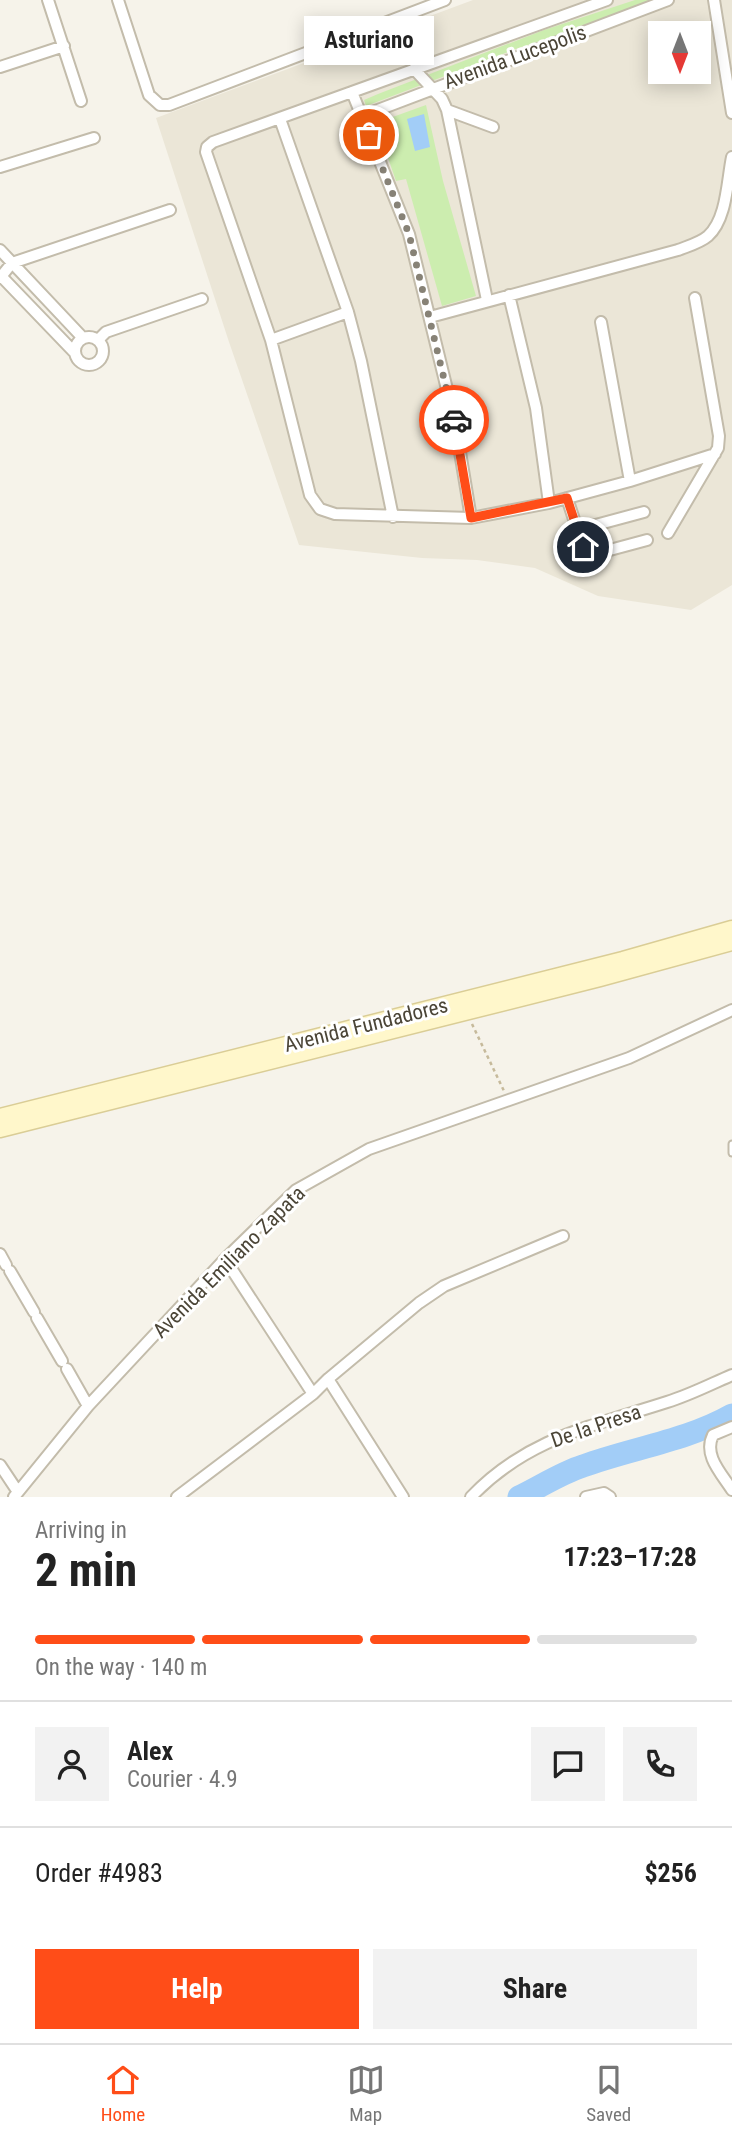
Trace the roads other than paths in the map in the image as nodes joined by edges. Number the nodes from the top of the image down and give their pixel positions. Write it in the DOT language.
graph roads {
  1 [pos="48,0"];
  2 [pos="118,0"];
  3 [pos="444,0"];
  4 [pos="607,0"];
  5 [pos="668,0"];
  6 [pos="714,0"];
  7 [pos="64,46"];
  8 [pos="0,67"];
  9 [pos="414,69"];
  10 [pos="431,89"];
  11 [pos="352,92"];
  12 [pos="81,101"];
  13 [pos="447,110"];
  14 [pos="732,113"];
  15 [pos="362,116"];
  16 [pos="280,119"];
  17 [pos="493,127"];
  18 [pos="94,138"];
  19 [pos="732,157"];
  20 [pos="0,167"];
  21 [pos="170,210"];
  22 [pos="0,250"];
  23 [pos="12,263"];
  24 [pos="1,277"];
  25 [pos="509,295"];
  26 [pos="695,298"];
  27 [pos="202,299"];
  28 [pos="487,300"];
  29 [pos="348,312"];
  30 [pos="430,317"];
  31 [pos="601,322"];
  32 [pos="83,338"];
  33 [pos="98,340"];
  34 [pos="271,340"];
  35 [pos="75,353"];
  36 [pos="715,454"];
  37 [pos="630,481"];
  38 [pos="567,498"];
  39 [pos="549,503"];
  40 [pos="644,512"];
  41 [pos="393,517"];
  42 [pos="471,518"];
  43 [pos="577,530"];
  44 [pos="668,533"];
  45 [pos="647,540"];
  46 [pos="732,929"];
  47 [pos="732,942"];
  48 [pos="732,1010"];
  49 [pos="0,1117"];
  50 [pos="0,1129"];
  51 [pos="732,1144"];
  52 [pos="732,1153"];
  53 [pos="563,1236"];
  54 [pos="0,1254"];
  55 [pos="225,1259"];
  56 [pos="732,1375"];
  57 [pos="328,1378"];
  58 [pos="313,1394"];
  59 [pos="88,1406"];
  60 [pos="732,1427"];
  61 [pos="0,1465"];
  62 [pos="732,1490"];
  63 [pos="16,1494"];
  64 [pos="180,1495"];
  65 [pos="403,1497"];
  66 [pos="471,1497"];
  67 [pos="586,1497"];
  68 [pos="610,1497"];
  1 -- 7 [label="street"];
  2 -- 3 [label="street"];
  4 -- 9 [label="street, Avenida Lucepolis"];
  5 -- 10 [label="street, Avenida Lucepolis"];
  6 -- 14 [label="street"];
  7 -- 8 [label="street"];
  7 -- 12 [label="street"];
  9 -- 10 [label="street"];
  9 -- 11 [label="street, Avenida Lucepolis"];
  10 -- 13 [label="street"];
  10 -- 15 [label="street, Avenida Lucepolis"];
  11 -- 15 [label="street"];
  11 -- 16 [label="street, Avenida Lucepolis"];
  13 -- 17 [label="street"];
  13 -- 28 [label="street"];
  15 -- 30 [label="street"];
  16 -- 29 [label="street"];
  16 -- 34 [label="street, Avenida Lucepolis"];
  18 -- 20 [label="street"];
  19 -- 25 [label="street"];
  21 -- 23 [label="street"];
  22 -- 23 [label="street"];
  23 -- 24 [label="street"];
  23 -- 32 [label="street"];
  24 -- 35 [label="street"];
  25 -- 28 [label="street"];
  25 -- 39 [label="street"];
  26 -- 36 [label="street"];
  27 -- 33 [label="street"];
  28 -- 30 [label="street"];
  29 -- 34 [label="street"];
  29 -- 41 [label="street"];
  30 -- 42 [label="street"];
  31 -- 37 [label="street"];
  32 -- 33 [label="street"];
  32 -- 35 [label="street"];
  33 -- 35 [label="street"];
  34 -- 41 [label="street"];
  36 -- 37 [label="street"];
  36 -- 44 [label="street"];
  37 -- 38 [label="street"];
  38 -- 39 [label="street"];
  38 -- 43 [label="street"];
  39 -- 42 [label="street"];
  40 -- 43 [label="street"];
  41 -- 42 [label="street"];
  43 -- 45 [label="street"];
  46 -- 49 [label="main road, Avenida Fundadores"];
  47 -- 50 [label="main road, Avenida Fundadores"];
  48 -- 55 [label="street, Avenida Emiliano Zapata"];
  51 -- 52 [label="lane"];
  53 -- 57 [label="street"];
  54 -- 59 [label="street"];
  55 -- 58 [label="street"];
  55 -- 59 [label="street, Avenida Emiliano Zapata"];
  56 -- 66 [label="street, De la Presa"];
  57 -- 58 [label="street"];
  57 -- 65 [label="street"];
  58 -- 64 [label="street"];
  59 -- 63 [label="street, Avenida Emiliano Zapata"];
  60 -- 62 [label="street"];
  61 -- 63 [label="street"];
  67 -- 68 [label="street"];
}
